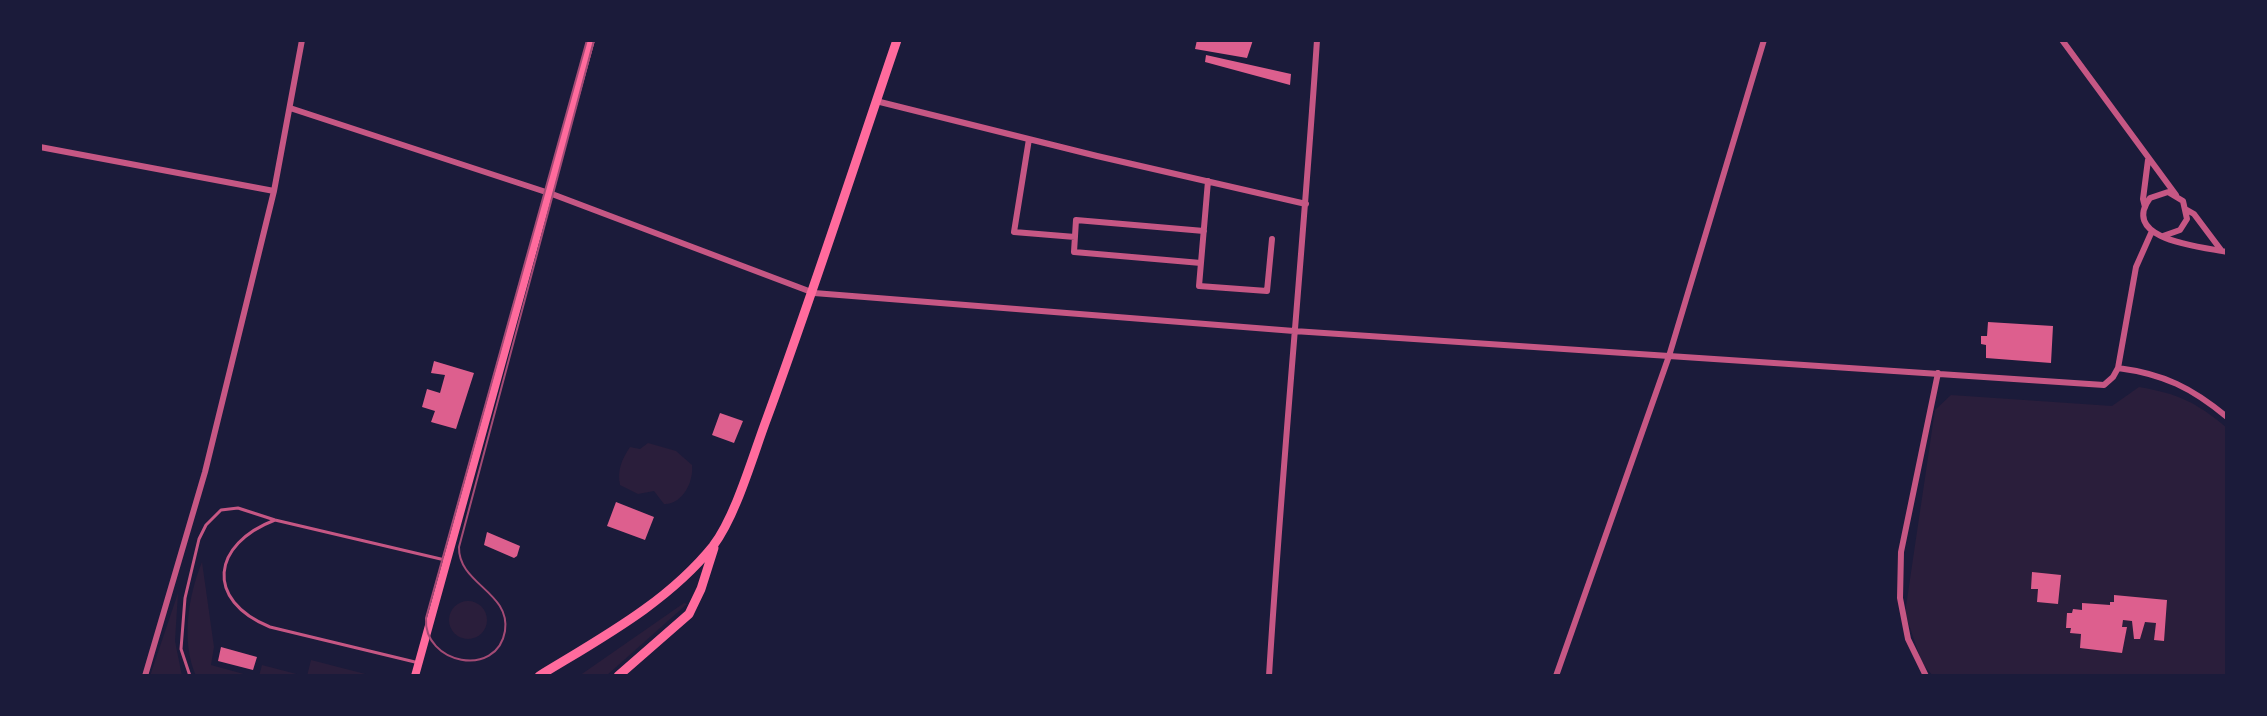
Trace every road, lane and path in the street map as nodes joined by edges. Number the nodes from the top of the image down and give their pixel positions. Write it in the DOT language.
graph roads {
  1 [pos="302,40"];
  2 [pos="591,40"];
  3 [pos="897,40"];
  4 [pos="1317,40"];
  5 [pos="1764,40"];
  6 [pos="2062,40"];
  7 [pos="876,101"];
  8 [pos="290,108"];
  9 [pos="1029,139"];
  10 [pos="40,147"];
  11 [pos="2148,160"];
  12 [pos="1208,181"];
  13 [pos="274,191"];
  14 [pos="548,193"];
  15 [pos="2177,196"];
  16 [pos="1306,204"];
  17 [pos="2145,207"];
  18 [pos="2187,210"];
  19 [pos="1204,231"];
  20 [pos="2152,231"];
  21 [pos="2163,236"];
  22 [pos="1075,237"];
  23 [pos="1272,239"];
  24 [pos="2224,251"];
  25 [pos="1201,263"];
  26 [pos="814,293"];
  27 [pos="1294,331"];
  28 [pos="1669,356"];
  29 [pos="2118,368"];
  30 [pos="1938,373"];
  31 [pos="2227,417"];
  32 [pos="275,520"];
  33 [pos="716,542"];
  34 [pos="446,560"];
  35 [pos="418,663"];
  36 [pos="145,676"];
  37 [pos="190,676"];
  38 [pos="415,676"];
  39 [pos="539,676"];
  40 [pos="618,676"];
  41 [pos="1269,676"];
  42 [pos="1556,676"];
  43 [pos="1926,676"];
  1 -- 8 [label="street"];
  2 -- 14 [label="main road"];
  3 -- 7 [label="main road"];
  4 -- 16 [label="street"];
  5 -- 28 [label="street"];
  6 -- 11 [label="street"];
  7 -- 9 [label="street"];
  7 -- 26 [label="main road"];
  8 -- 13 [label="street"];
  8 -- 14 [label="street"];
  9 -- 12 [label="street"];
  9 -- 22 [label="street"];
  10 -- 13 [label="street"];
  11 -- 15 [label="street"];
  11 -- 17 [label="street"];
  12 -- 16 [label="street"];
  12 -- 19 [label="street"];
  13 -- 36 [label="street"];
  14 -- 26 [label="street"];
  14 -- 34 [label="main road"];
  15 -- 17 [label="street"];
  15 -- 18 [label="street"];
  16 -- 27 [label="street"];
  17 -- 20 [label="street"];
  18 -- 21 [label="street"];
  18 -- 24 [label="street"];
  19 -- 22 [label="street"];
  19 -- 25 [label="street"];
  20 -- 21 [label="street"];
  20 -- 29 [label="street"];
  21 -- 24 [label="street"];
  22 -- 25 [label="street"];
  23 -- 25 [label="street"];
  26 -- 27 [label="street"];
  26 -- 33 [label="main road"];
  27 -- 28 [label="street"];
  27 -- 41 [label="street"];
  28 -- 30 [label="street"];
  28 -- 42 [label="street"];
  29 -- 30 [label="street"];
  29 -- 31 [label="street"];
  30 -- 43 [label="street"];
  32 -- 34 [label="lane"];
  32 -- 35 [label="lane"];
  32 -- 37 [label="lane"];
  33 -- 39 [label="main road"];
  33 -- 40 [label="main road"];
  34 -- 35 [label="main road"];
  35 -- 38 [label="main road"];
}
